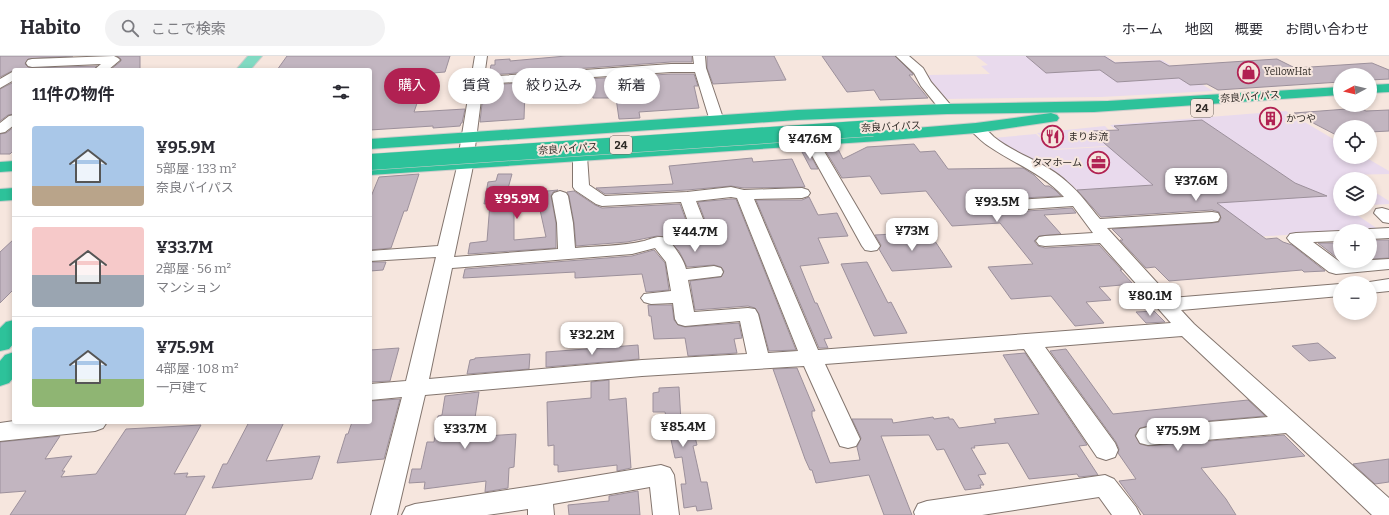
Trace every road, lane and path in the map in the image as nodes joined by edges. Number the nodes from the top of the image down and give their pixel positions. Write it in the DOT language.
graph roads {
  1 [pos="481,56"];
  2 [pos="902,56"];
  3 [pos="659,58"];
  4 [pos="636,59"];
  5 [pos="35,60"];
  6 [pos="261,62"];
  7 [pos="700,62"];
  8 [pos="558,63"];
  9 [pos="24,68"];
  10 [pos="103,68"];
  11 [pos="248,68"];
  12 [pos="479,68"];
  13 [pos="558,68"];
  14 [pos="596,73"];
  15 [pos="12,76"];
  16 [pos="0,84"];
  17 [pos="12,86"];
  18 [pos="0,87"];
  19 [pos="1389,88"];
  20 [pos="1377,89"];
  21 [pos="1333,91"];
  22 [pos="1389,96"];
  23 [pos="1377,97"];
  24 [pos="1333,99"];
  25 [pos="474,104"];
  26 [pos="1108,106"];
  27 [pos="947,109"];
  28 [pos="0,114"];
  29 [pos="12,114"];
  30 [pos="1064,116"];
  31 [pos="12,120"];
  32 [pos="717,121"];
  33 [pos="870,125"];
  34 [pos="976,128"];
  35 [pos="0,129"];
  36 [pos="469,138"];
  37 [pos="811,141"];
  38 [pos="372,144"];
  39 [pos="372,152"];
  40 [pos="580,156"];
  41 [pos="372,162"];
  42 [pos="466,163"];
  43 [pos="12,166"];
  44 [pos="0,167"];
  45 [pos="372,170"];
  46 [pos="0,176"];
  47 [pos="12,176"];
  48 [pos="12,186"];
  49 [pos="0,187"];
  50 [pos="802,193"];
  51 [pos="12,194"];
  52 [pos="0,195"];
  53 [pos="744,195"];
  54 [pos="560,196"];
  55 [pos="687,196"];
  56 [pos="1077,201"];
  57 [pos="982,207"];
  58 [pos="1212,217"];
  59 [pos="698,229"];
  60 [pos="1101,230"];
  61 [pos="1389,233"];
  62 [pos="1377,234"];
  63 [pos="1333,236"];
  64 [pos="1045,240"];
  65 [pos="871,246"];
  66 [pos="568,254"];
  67 [pos="372,256"];
  68 [pos="445,257"];
  69 [pos="1389,264"];
  70 [pos="1377,265"];
  71 [pos="1333,266"];
  72 [pos="714,272"];
  73 [pos="678,275"];
  74 [pos="1389,286"];
  75 [pos="1377,287"];
  76 [pos="1333,291"];
  77 [pos="681,297"];
  78 [pos="650,298"];
  79 [pos="1166,305"];
  80 [pos="1187,329"];
  81 [pos="12,330"];
  82 [pos="1030,341"];
  83 [pos="0,343"];
  84 [pos="811,358"];
  85 [pos="759,361"];
  86 [pos="12,363"];
  87 [pos="0,378"];
  88 [pos="416,387"];
  89 [pos="372,392"];
  90 [pos="76,424"];
  91 [pos="1291,424"];
  92 [pos="0,432"];
  93 [pos="1148,436"];
  94 [pos="848,439"];
  95 [pos="1106,450"];
  96 [pos="541,506"];
  97 [pos="1389,514"];
  98 [pos="384,515"];
  99 [pos="415,515"];
  100 [pos="666,515"];
  101 [pos="928,515"];
  102 [pos="1127,515"];
  1 -- 12 [label="street"];
  2 -- 27 [label="street"];
  3 -- 4 [label="street"];
  5 -- 9 [label="street"];
  5 -- 10 [label="street"];
  6 -- 11 [label="main road"];
  7 -- 14 [label="street"];
  7 -- 32 [label="street"];
  8 -- 13 [label="street"];
  15 -- 16 [label="street"];
  17 -- 18 [label="street"];
  19 -- 20 [label="highway"];
  21 -- 26 [label="highway, 奈良バイパス / 24"];
  22 -- 23 [label="highway"];
  24 -- 30 [label="highway, 奈良バイパス / 24"];
  25 -- 36 [label="street"];
  26 -- 27 [label="highway"];
  26 -- 33 [label="highway, 奈良バイパス / 24"];
  27 -- 32 [label="highway"];
  28 -- 29 [label="street"];
  30 -- 33 [label="highway, 奈良バイパス / 24"];
  30 -- 34 [label="highway"];
  31 -- 35 [label="street"];
  32 -- 36 [label="highway"];
  33 -- 39 [label="highway, 奈良バイパス / 24"];
  33 -- 41 [label="highway, 奈良バイパス / 24, bridge"];
  34 -- 37 [label="highway"];
  34 -- 56 [label="street"];
  36 -- 38 [label="highway"];
  36 -- 42 [label="street"];
  37 -- 40 [label="highway"];
  37 -- 65 [label="street"];
  40 -- 42 [label="highway"];
  40 -- 55 [label="street"];
  42 -- 45 [label="highway"];
  42 -- 68 [label="street"];
  43 -- 44 [label="highway"];
  46 -- 47 [label="highway"];
  48 -- 49 [label="highway"];
  50 -- 53 [label="street"];
  51 -- 52 [label="highway"];
  53 -- 55 [label="street"];
  53 -- 84 [label="street"];
  54 -- 66 [label="street"];
  55 -- 59 [label="street"];
  56 -- 57 [label="street"];
  56 -- 60 [label="street"];
  58 -- 60 [label="street"];
  60 -- 64 [label="street"];
  60 -- 79 [label="street"];
  61 -- 62 [label="street"];
  63 -- 71 [label="street"];
  66 -- 68 [label="street"];
  66 -- 73 [label="street"];
  67 -- 68 [label="street"];
  68 -- 88 [label="street"];
  69 -- 70 [label="street"];
  72 -- 73 [label="street"];
  73 -- 77 [label="street"];
  74 -- 75 [label="street"];
  76 -- 79 [label="street"];
  77 -- 78 [label="street"];
  77 -- 85 [label="street"];
  79 -- 80 [label="street"];
  80 -- 82 [label="street"];
  80 -- 91 [label="street"];
  81 -- 83 [label="highway"];
  82 -- 84 [label="street"];
  82 -- 95 [label="street"];
  84 -- 85 [label="street"];
  84 -- 94 [label="street"];
  85 -- 88 [label="street"];
  86 -- 87 [label="highway"];
  88 -- 89 [label="street"];
  88 -- 98 [label="street"];
  90 -- 92 [label="street"];
  91 -- 93 [label="street"];
  91 -- 97 [label="street"];
  96 -- 99 [label="street"];
  96 -- 100 [label="street"];
  101 -- 102 [label="street"];
}
